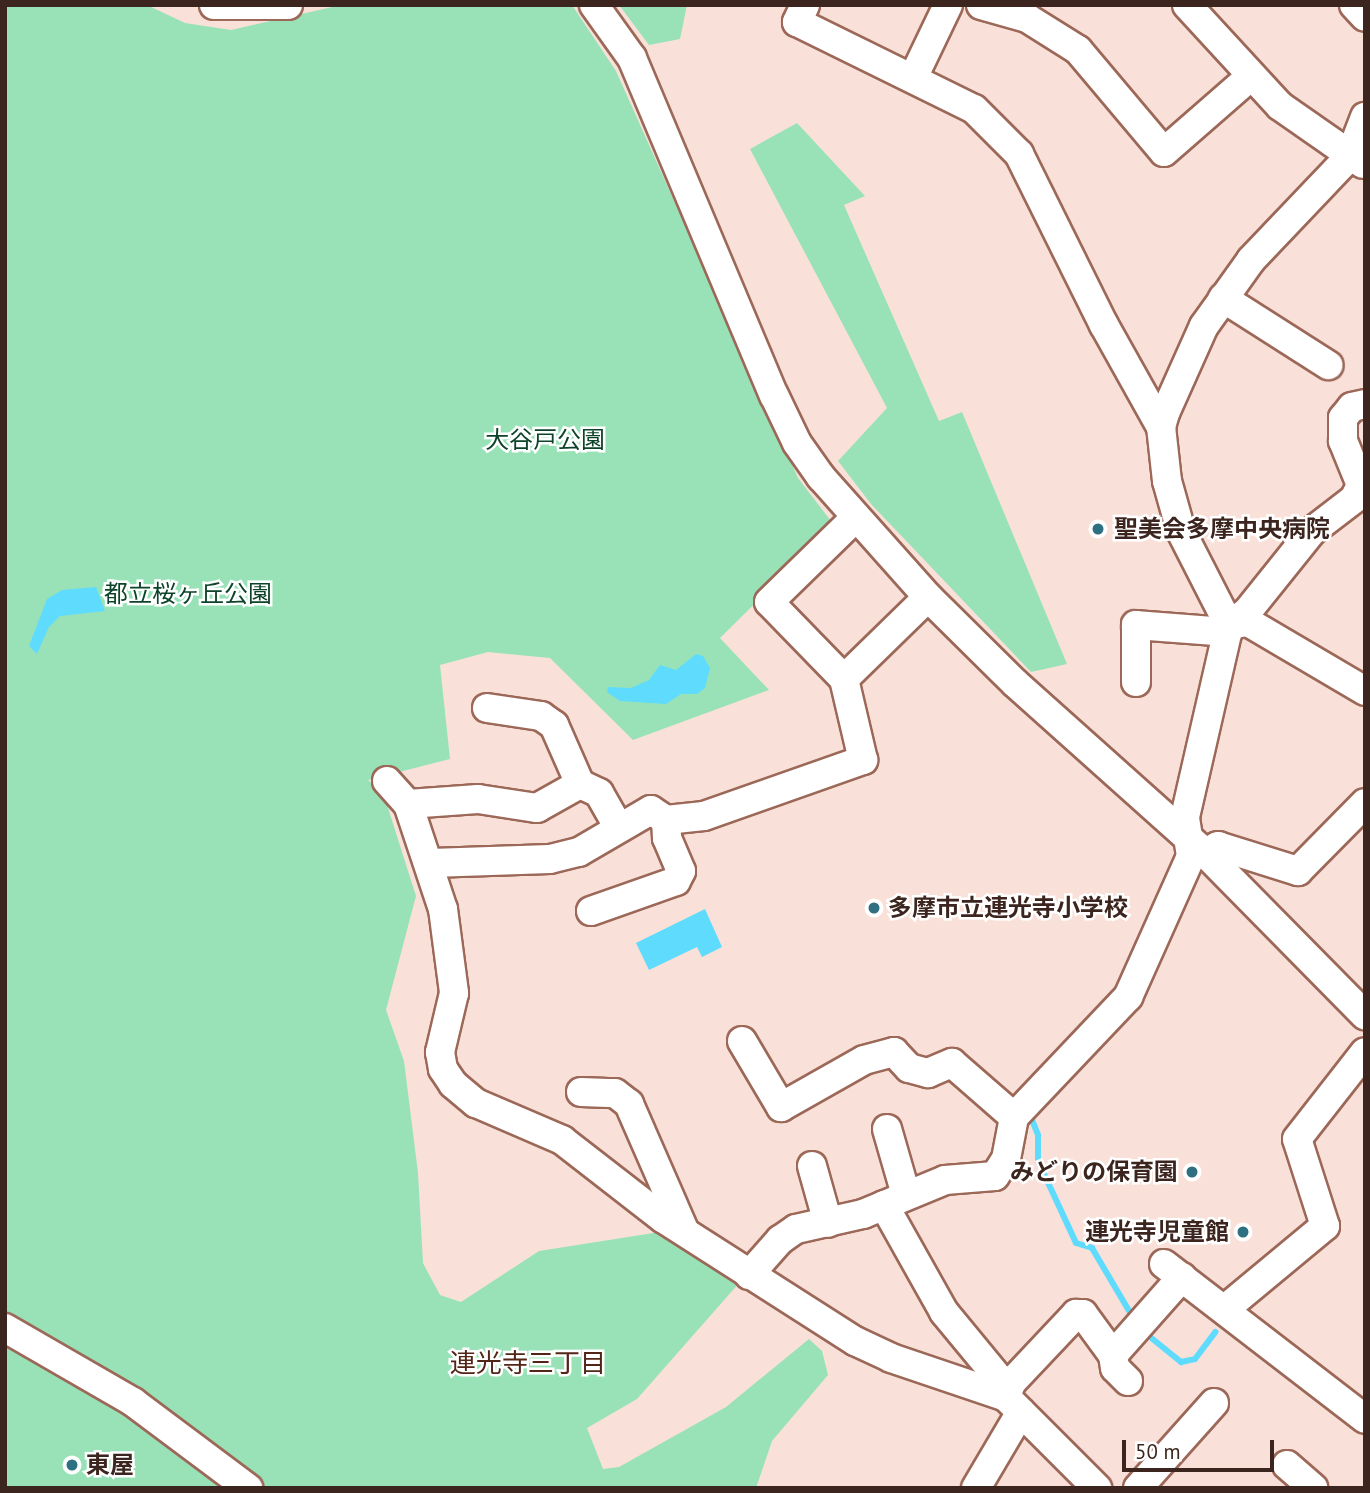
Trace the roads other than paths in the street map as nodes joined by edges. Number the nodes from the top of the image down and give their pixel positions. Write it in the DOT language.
graph roads {
  1 [pos="215,5"];
  2 [pos="288,5"];
  3 [pos="594,5"];
  4 [pos="805,5"];
  5 [pos="948,5"];
  6 [pos="981,5"];
  7 [pos="1187,5"];
  8 [pos="1354,5"];
  9 [pos="1365,17"];
  10 [pos="1250,77"];
  11 [pos="913,78"];
  12 [pos="1365,117"];
  13 [pos="1357,160"];
  14 [pos="1223,298"];
  15 [pos="1328,365"];
  16 [pos="1365,404"];
  17 [pos="1161,427"];
  18 [pos="855,518"];
  19 [pos="928,597"];
  20 [pos="1229,628"];
  21 [pos="844,679"];
  22 [pos="1136,681"];
  23 [pos="1365,691"];
  24 [pos="487,708"];
  25 [pos="387,781"];
  26 [pos="580,784"];
  27 [pos="1365,803"];
  28 [pos="408,804"];
  29 [pos="666,820"];
  30 [pos="619,828"];
  31 [pos="1197,847"];
  32 [pos="431,863"];
  33 [pos="591,911"];
  34 [pos="1365,1015"];
  35 [pos="742,1041"];
  36 [pos="1365,1052"];
  37 [pos="581,1092"];
  38 [pos="1014,1118"];
  39 [pos="887,1129"];
  40 [pos="813,1166"];
  41 [pos="895,1200"];
  42 [pos="828,1223"];
  43 [pos="684,1230"];
  44 [pos="749,1275"];
  45 [pos="1225,1309"];
  46 [pos="5,1328"];
  47 [pos="1113,1355"];
  48 [pos="1128,1381"];
  49 [pos="1214,1403"];
  50 [pos="1013,1404"];
  51 [pos="1365,1419"];
  52 [pos="1287,1465"];
  53 [pos="248,1488"];
  54 [pos="976,1488"];
  55 [pos="1097,1488"];
  56 [pos="1138,1488"];
  57 [pos="1313,1488"];
  1 -- 2 [label="street"];
  3 -- 18 [label="street"];
  4 -- 11 [label="street"];
  5 -- 11 [label="street"];
  6 -- 10 [label="street"];
  7 -- 10 [label="street"];
  8 -- 9 [label="street"];
  10 -- 13 [label="street"];
  11 -- 17 [label="street"];
  12 -- 13 [label="street"];
  13 -- 14 [label="street"];
  14 -- 15 [label="street"];
  14 -- 17 [label="street"];
  16 -- 20 [label="street"];
  17 -- 20 [label="street"];
  18 -- 19 [label="street"];
  18 -- 21 [label="street"];
  19 -- 21 [label="street"];
  19 -- 31 [label="street"];
  20 -- 22 [label="street"];
  20 -- 23 [label="street"];
  20 -- 31 [label="street"];
  21 -- 29 [label="street"];
  24 -- 26 [label="street"];
  25 -- 28 [label="street"];
  26 -- 28 [label="street"];
  26 -- 30 [label="street"];
  27 -- 31 [label="street"];
  28 -- 32 [label="street"];
  29 -- 30 [label="street"];
  29 -- 33 [label="street"];
  30 -- 32 [label="street"];
  31 -- 34 [label="street"];
  31 -- 38 [label="street"];
  32 -- 43 [label="street"];
  35 -- 38 [label="street"];
  36 -- 45 [label="street"];
  37 -- 43 [label="street"];
  38 -- 41 [label="street"];
  39 -- 41 [label="street"];
  40 -- 42 [label="street"];
  41 -- 42 [label="street"];
  41 -- 50 [label="street"];
  42 -- 44 [label="street"];
  43 -- 44 [label="street"];
  44 -- 50 [label="street"];
  45 -- 47 [label="street"];
  45 -- 51 [label="street"];
  46 -- 53 [label="street"];
  47 -- 48 [label="street"];
  47 -- 50 [label="street"];
  49 -- 56 [label="street"];
  50 -- 54 [label="street"];
  50 -- 55 [label="street"];
  52 -- 57 [label="street"];
}
